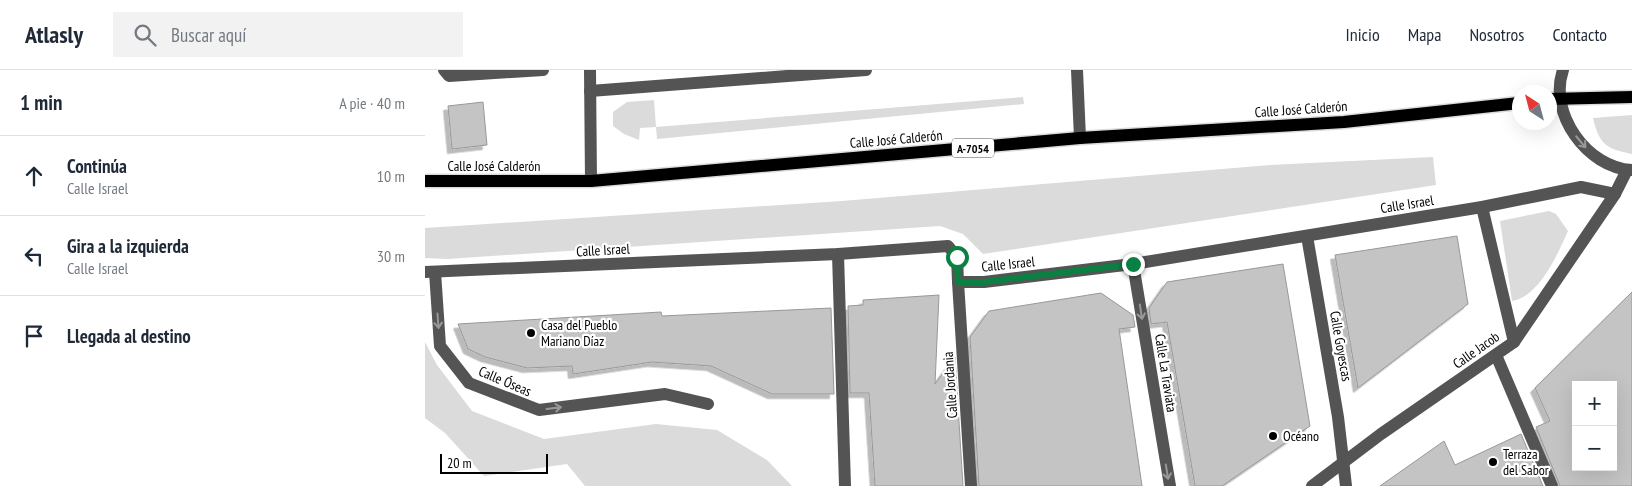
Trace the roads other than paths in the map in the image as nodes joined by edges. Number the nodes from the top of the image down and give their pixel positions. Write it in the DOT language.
graph roads {
  1 [pos="444,70"];
  2 [pos="543,70"];
  3 [pos="589,70"];
  4 [pos="866,70"];
  5 [pos="1077,70"];
  6 [pos="1563,70"];
  7 [pos="590,92"];
  8 [pos="1557,92"];
  9 [pos="1632,97"];
  10 [pos="1557,99"];
  11 [pos="1557,103"];
  12 [pos="1512,104"];
  13 [pos="1080,138"];
  14 [pos="1629,170"];
  15 [pos="425,181"];
  16 [pos="591,181"];
  17 [pos="1615,194"];
  18 [pos="1482,207"];
  19 [pos="1307,236"];
  20 [pos="838,254"];
  21 [pos="1133,264"];
  22 [pos="430,272"];
  23 [pos="958,282"];
  24 [pos="1514,342"];
  25 [pos="1495,355"];
  26 [pos="708,404"];
  27 [pos="1343,462"];
  28 [pos="845,486"];
  29 [pos="971,486"];
  30 [pos="1170,486"];
  31 [pos="1312,486"];
  32 [pos="1346,486"];
  33 [pos="1552,486"];
  1 -- 2 [label="street"];
  3 -- 7 [label="street"];
  4 -- 7 [label="street"];
  5 -- 13 [label="street"];
  6 -- 8 [label="street"];
  7 -- 16 [label="street"];
  9 -- 10 [label="main road"];
  11 -- 14 [label="street, one-way"];
  12 -- 13 [label="main road, Calle José Calderón / A-7054"];
  13 -- 16 [label="main road, Calle José Calderón / A-7054"];
  14 -- 17 [label="street, Calle Jacob"];
  15 -- 16 [label="main road, Calle José Calderón / A-7054"];
  17 -- 18 [label="street, Calle Israel"];
  17 -- 24 [label="street, Calle Jacob"];
  18 -- 19 [label="street, Calle Israel"];
  18 -- 24 [label="street"];
  19 -- 21 [label="street, Calle Israel"];
  19 -- 27 [label="street, Calle Goyescas"];
  20 -- 22 [label="street, Calle Israel"];
  20 -- 23 [label="street, Calle Israel"];
  20 -- 28 [label="street"];
  21 -- 23 [label="street, Calle Israel"];
  21 -- 30 [label="street, Calle La Traviata, one-way"];
  22 -- 26 [label="street, Calle Óseas, one-way"];
  23 -- 29 [label="street, Calle Jordania"];
  24 -- 25 [label="street, Calle Jacob"];
  25 -- 27 [label="street, Calle Jacob"];
  25 -- 33 [label="street"];
  27 -- 31 [label="street, Calle Jacob"];
  27 -- 32 [label="street, Calle Goyescas"];
}
